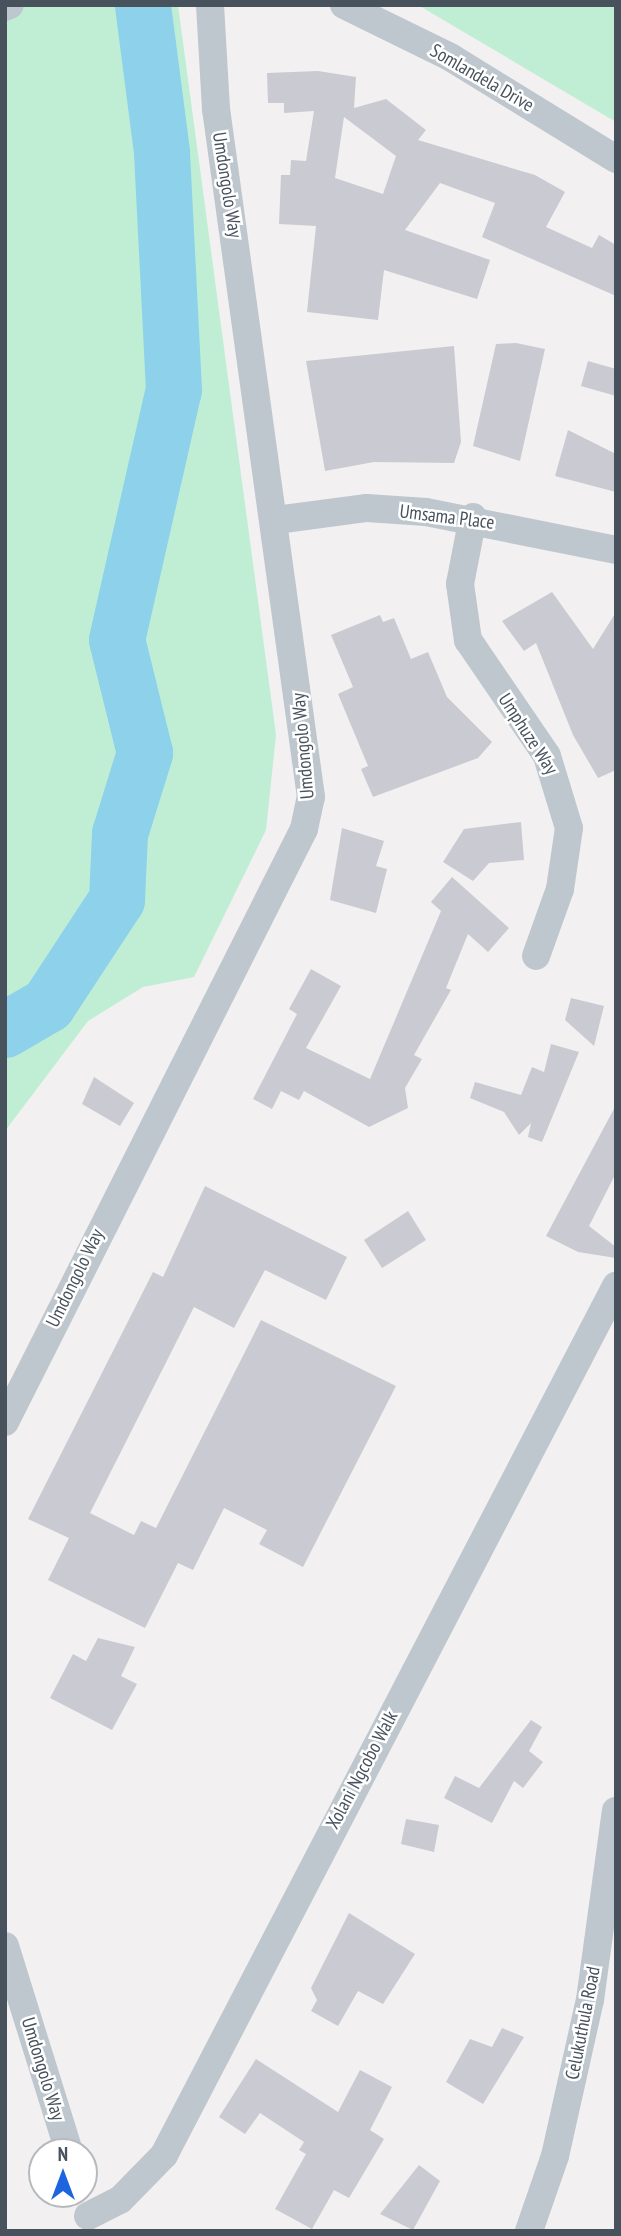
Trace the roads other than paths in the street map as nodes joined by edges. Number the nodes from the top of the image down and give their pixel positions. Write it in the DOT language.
graph roads {
  1 [pos="10,5"];
  2 [pos="210,5"];
  3 [pos="344,5"];
  4 [pos="5,7"];
  5 [pos="616,159"];
  6 [pos="473,517"];
  7 [pos="275,520"];
  8 [pos="616,550"];
  9 [pos="537,956"];
  10 [pos="616,1286"];
  11 [pos="5,1422"];
  12 [pos="616,1811"];
  13 [pos="5,1946"];
  14 [pos="65,2138"];
  15 [pos="87,2214"];
  16 [pos="529,2231"];
  1 -- 4 [label="street"];
  2 -- 7 [label="street, Umdongolo Way"];
  3 -- 5 [label="street, Somlandela Drive"];
  6 -- 7 [label="street, Umsama Place"];
  6 -- 8 [label="street, Umsama Place"];
  6 -- 9 [label="street, Umphuze Way"];
  7 -- 11 [label="street, Umdongolo Way"];
  10 -- 15 [label="street, Xolani Ngcobo Walk"];
  12 -- 16 [label="street, Celukuthula Road"];
  13 -- 14 [label="street, Umdongolo Way"];
}
